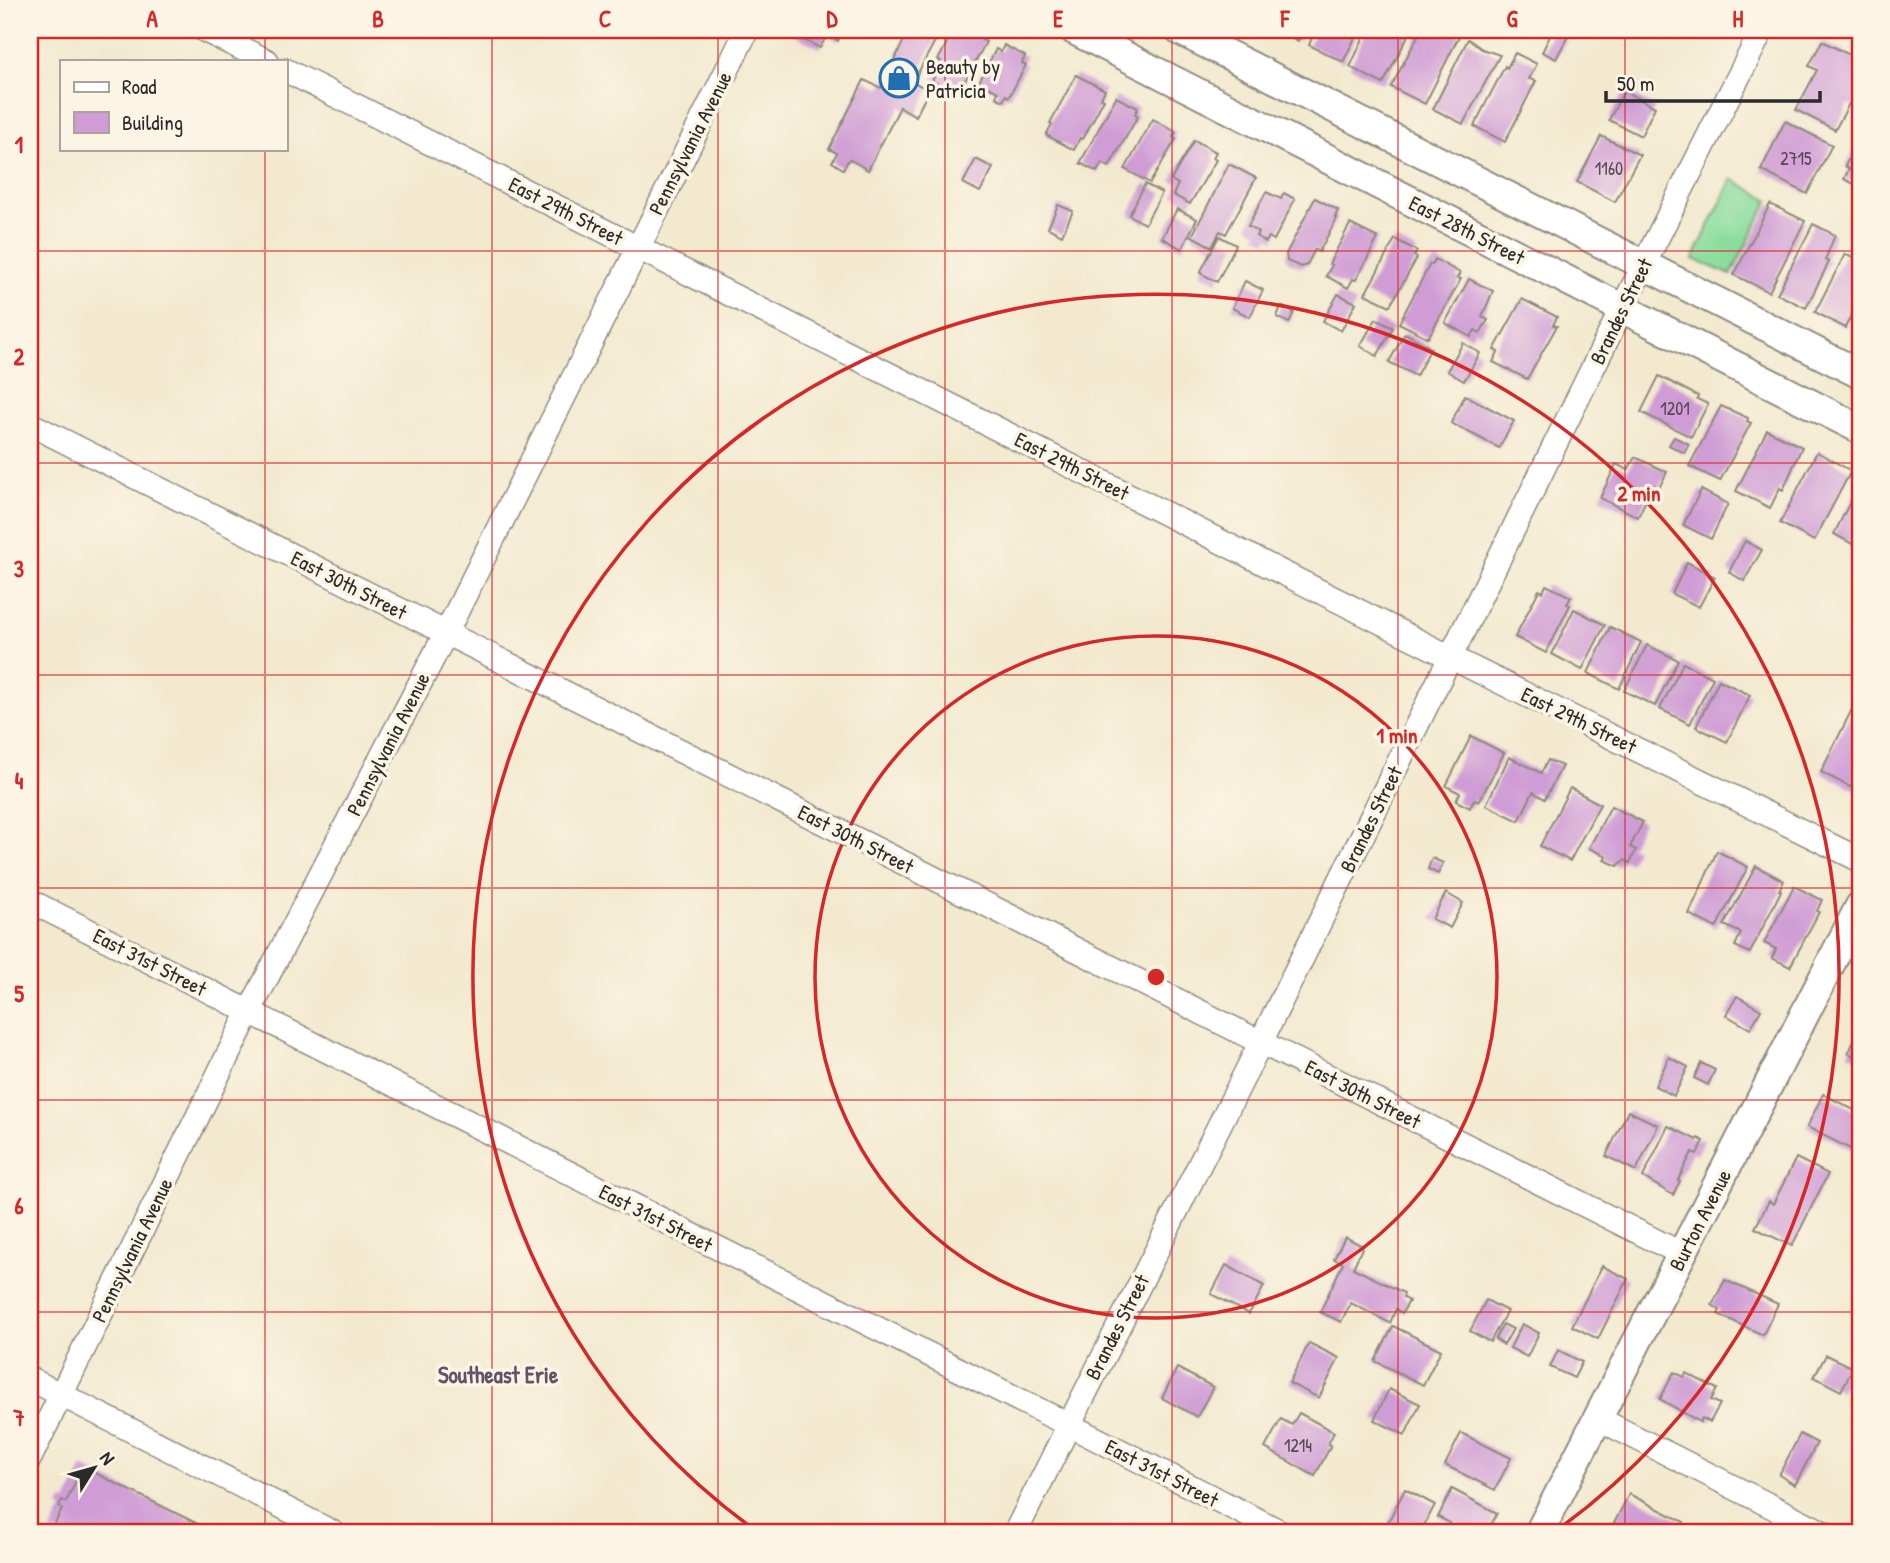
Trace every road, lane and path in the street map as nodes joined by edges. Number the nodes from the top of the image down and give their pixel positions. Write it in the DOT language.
graph roads {
  1 [pos="204,30"];
  2 [pos="747,30"];
  3 [pos="1074,30"];
  4 [pos="1180,30"];
  5 [pos="1762,30"];
  6 [pos="265,60"];
  7 [pos="287,72"];
  8 [pos="638,247"];
  9 [pos="1643,265"];
  10 [pos="1622,309"];
  11 [pos="1860,374"];
  12 [pos="30,424"];
  13 [pos="1860,429"];
  14 [pos="446,633"];
  15 [pos="1450,657"];
  16 [pos="1860,860"];
  17 [pos="30,901"];
  18 [pos="1860,906"];
  19 [pos="249,1012"];
  20 [pos="1261,1043"];
  21 [pos="1682,1254"];
  22 [pos="30,1380"];
  23 [pos="61,1395"];
  24 [pos="1599,1419"];
  25 [pos="1068,1426"];
  26 [pos="30,1458"];
  27 [pos="334,1533"];
  28 [pos="1015,1533"];
  29 [pos="1283,1533"];
  30 [pos="1539,1533"];
  31 [pos="1824,1533"];
  1 -- 6 [label="street"];
  2 -- 8 [label="street, Pennsylvania Avenue"];
  3 -- 10 [label="street, East 28th Street"];
  4 -- 9 [label="street"];
  5 -- 9 [label="street, Brandes Street"];
  7 -- 8 [label="street, East 29th Street"];
  8 -- 14 [label="street, Pennsylvania Avenue"];
  8 -- 15 [label="street, East 29th Street"];
  9 -- 10 [label="street, Brandes Street"];
  9 -- 11 [label="street"];
  10 -- 13 [label="street, East 28th Street"];
  10 -- 15 [label="street, Brandes Street"];
  12 -- 14 [label="street, East 30th Street"];
  14 -- 19 [label="street, Pennsylvania Avenue"];
  14 -- 20 [label="street, East 30th Street"];
  15 -- 16 [label="street, East 29th Street"];
  15 -- 20 [label="street, Brandes Street"];
  17 -- 19 [label="street, East 31st Street"];
  18 -- 21 [label="street, Burton Avenue"];
  19 -- 23 [label="street, Pennsylvania Avenue"];
  19 -- 25 [label="street, East 31st Street"];
  20 -- 21 [label="street, East 30th Street"];
  20 -- 25 [label="street, Brandes Street"];
  21 -- 24 [label="street, Burton Avenue"];
  22 -- 23 [label="street"];
  23 -- 26 [label="street, Pennsylvania Avenue"];
  23 -- 27 [label="street"];
  24 -- 30 [label="street, Burton Avenue"];
  24 -- 31 [label="street"];
  25 -- 28 [label="street, Brandes Street"];
  25 -- 29 [label="street, East 31st Street"];
}
